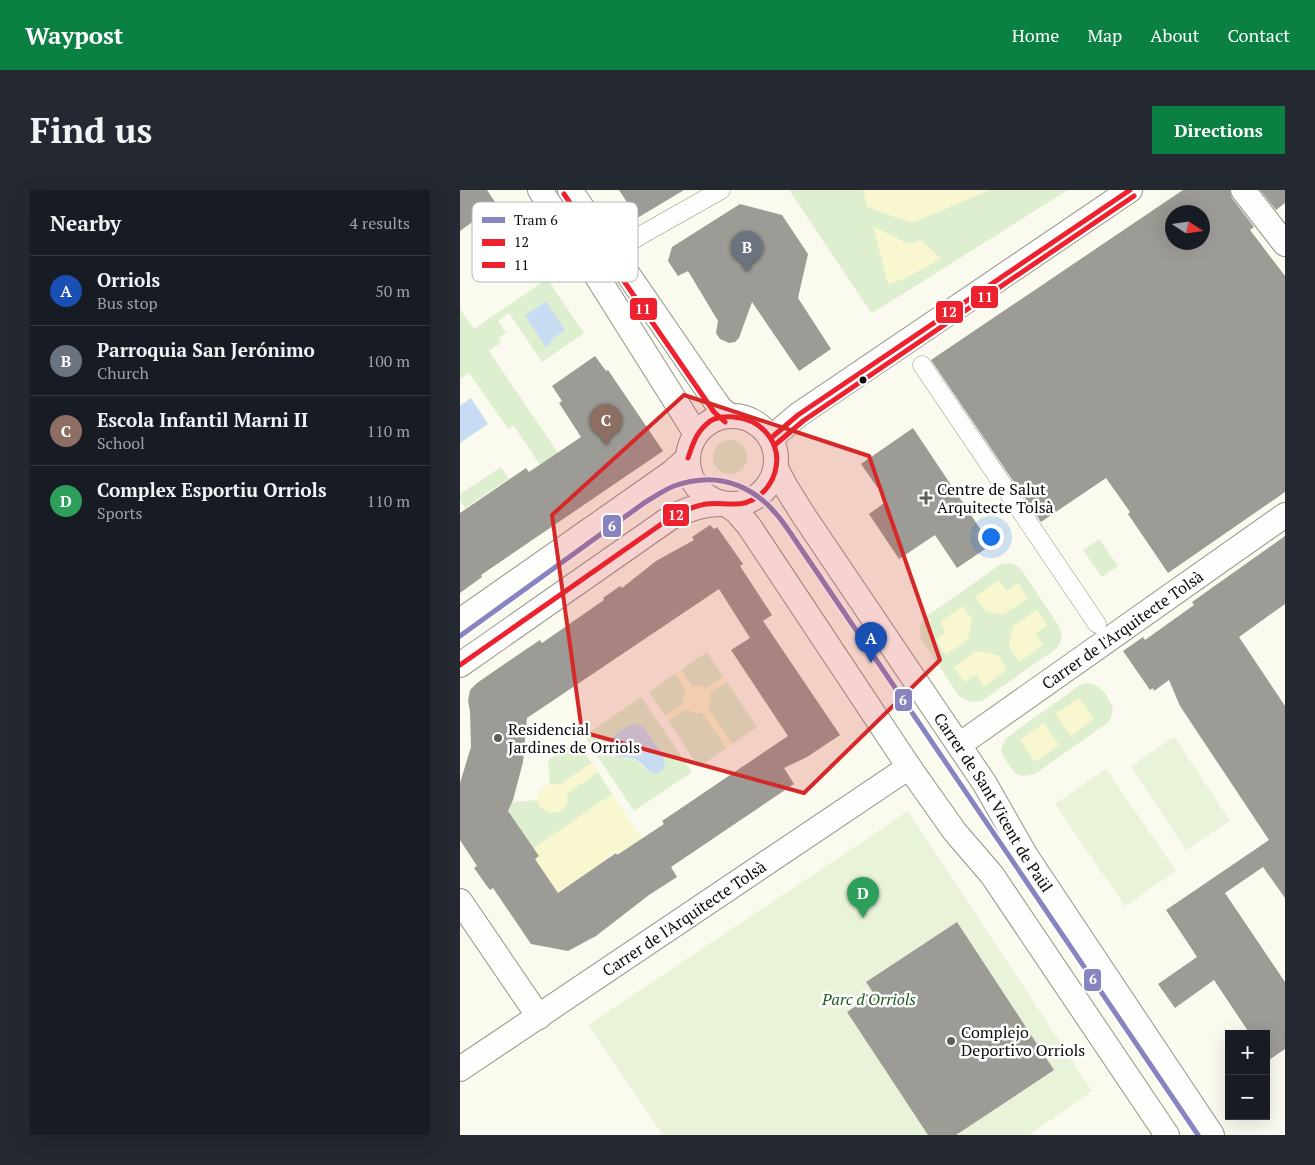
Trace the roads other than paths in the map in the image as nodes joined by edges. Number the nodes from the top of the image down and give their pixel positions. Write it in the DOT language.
graph roads {
  1 [pos="540,190"];
  2 [pos="570,190"];
  3 [pos="720,190"];
  4 [pos="1130,190"];
  5 [pos="1243,190"];
  6 [pos="548,202"];
  7 [pos="578,202"];
  8 [pos="638,238"];
  9 [pos="1285,244"];
  10 [pos="600,282"];
  11 [pos="633,282"];
  12 [pos="922,365"];
  13 [pos="730,416"];
  14 [pos="695,436"];
  15 [pos="772,438"];
  16 [pos="688,458"];
  17 [pos="776,468"];
  18 [pos="724,504"];
  19 [pos="1285,515"];
  20 [pos="460,621"];
  21 [pos="1097,624"];
  22 [pos="460,665"];
  23 [pos="959,745"];
  24 [pos="909,768"];
  25 [pos="460,901"];
  26 [pos="539,1017"];
  27 [pos="460,1070"];
  28 [pos="1167,1135"];
  29 [pos="1212,1135"];
  1 -- 6 [label="street"];
  2 -- 7 [label="street"];
  3 -- 8 [label="street"];
  4 -- 15 [label="street"];
  5 -- 9 [label="street"];
  10 -- 14 [label="street"];
  11 -- 13 [label="street"];
  12 -- 21 [label="street"];
  13 -- 14 [label="street"];
  13 -- 15 [label="street"];
  14 -- 16 [label="street"];
  15 -- 17 [label="street"];
  16 -- 18 [label="street"];
  16 -- 20 [label="street"];
  17 -- 18 [label="street"];
  17 -- 23 [label="street, Carrer de Sant Vicent de Paül"];
  18 -- 22 [label="street"];
  18 -- 24 [label="street"];
  19 -- 23 [label="street, Carrer de l'Arquitecte Tolsà"];
  23 -- 29 [label="street, Carrer de Sant Vicent de Paül"];
  24 -- 26 [label="street, Carrer de l'Arquitecte Tolsà"];
  24 -- 28 [label="street"];
  25 -- 26 [label="street"];
  26 -- 27 [label="street, Carrer de l'Arquitecte Tolsà"];
}
